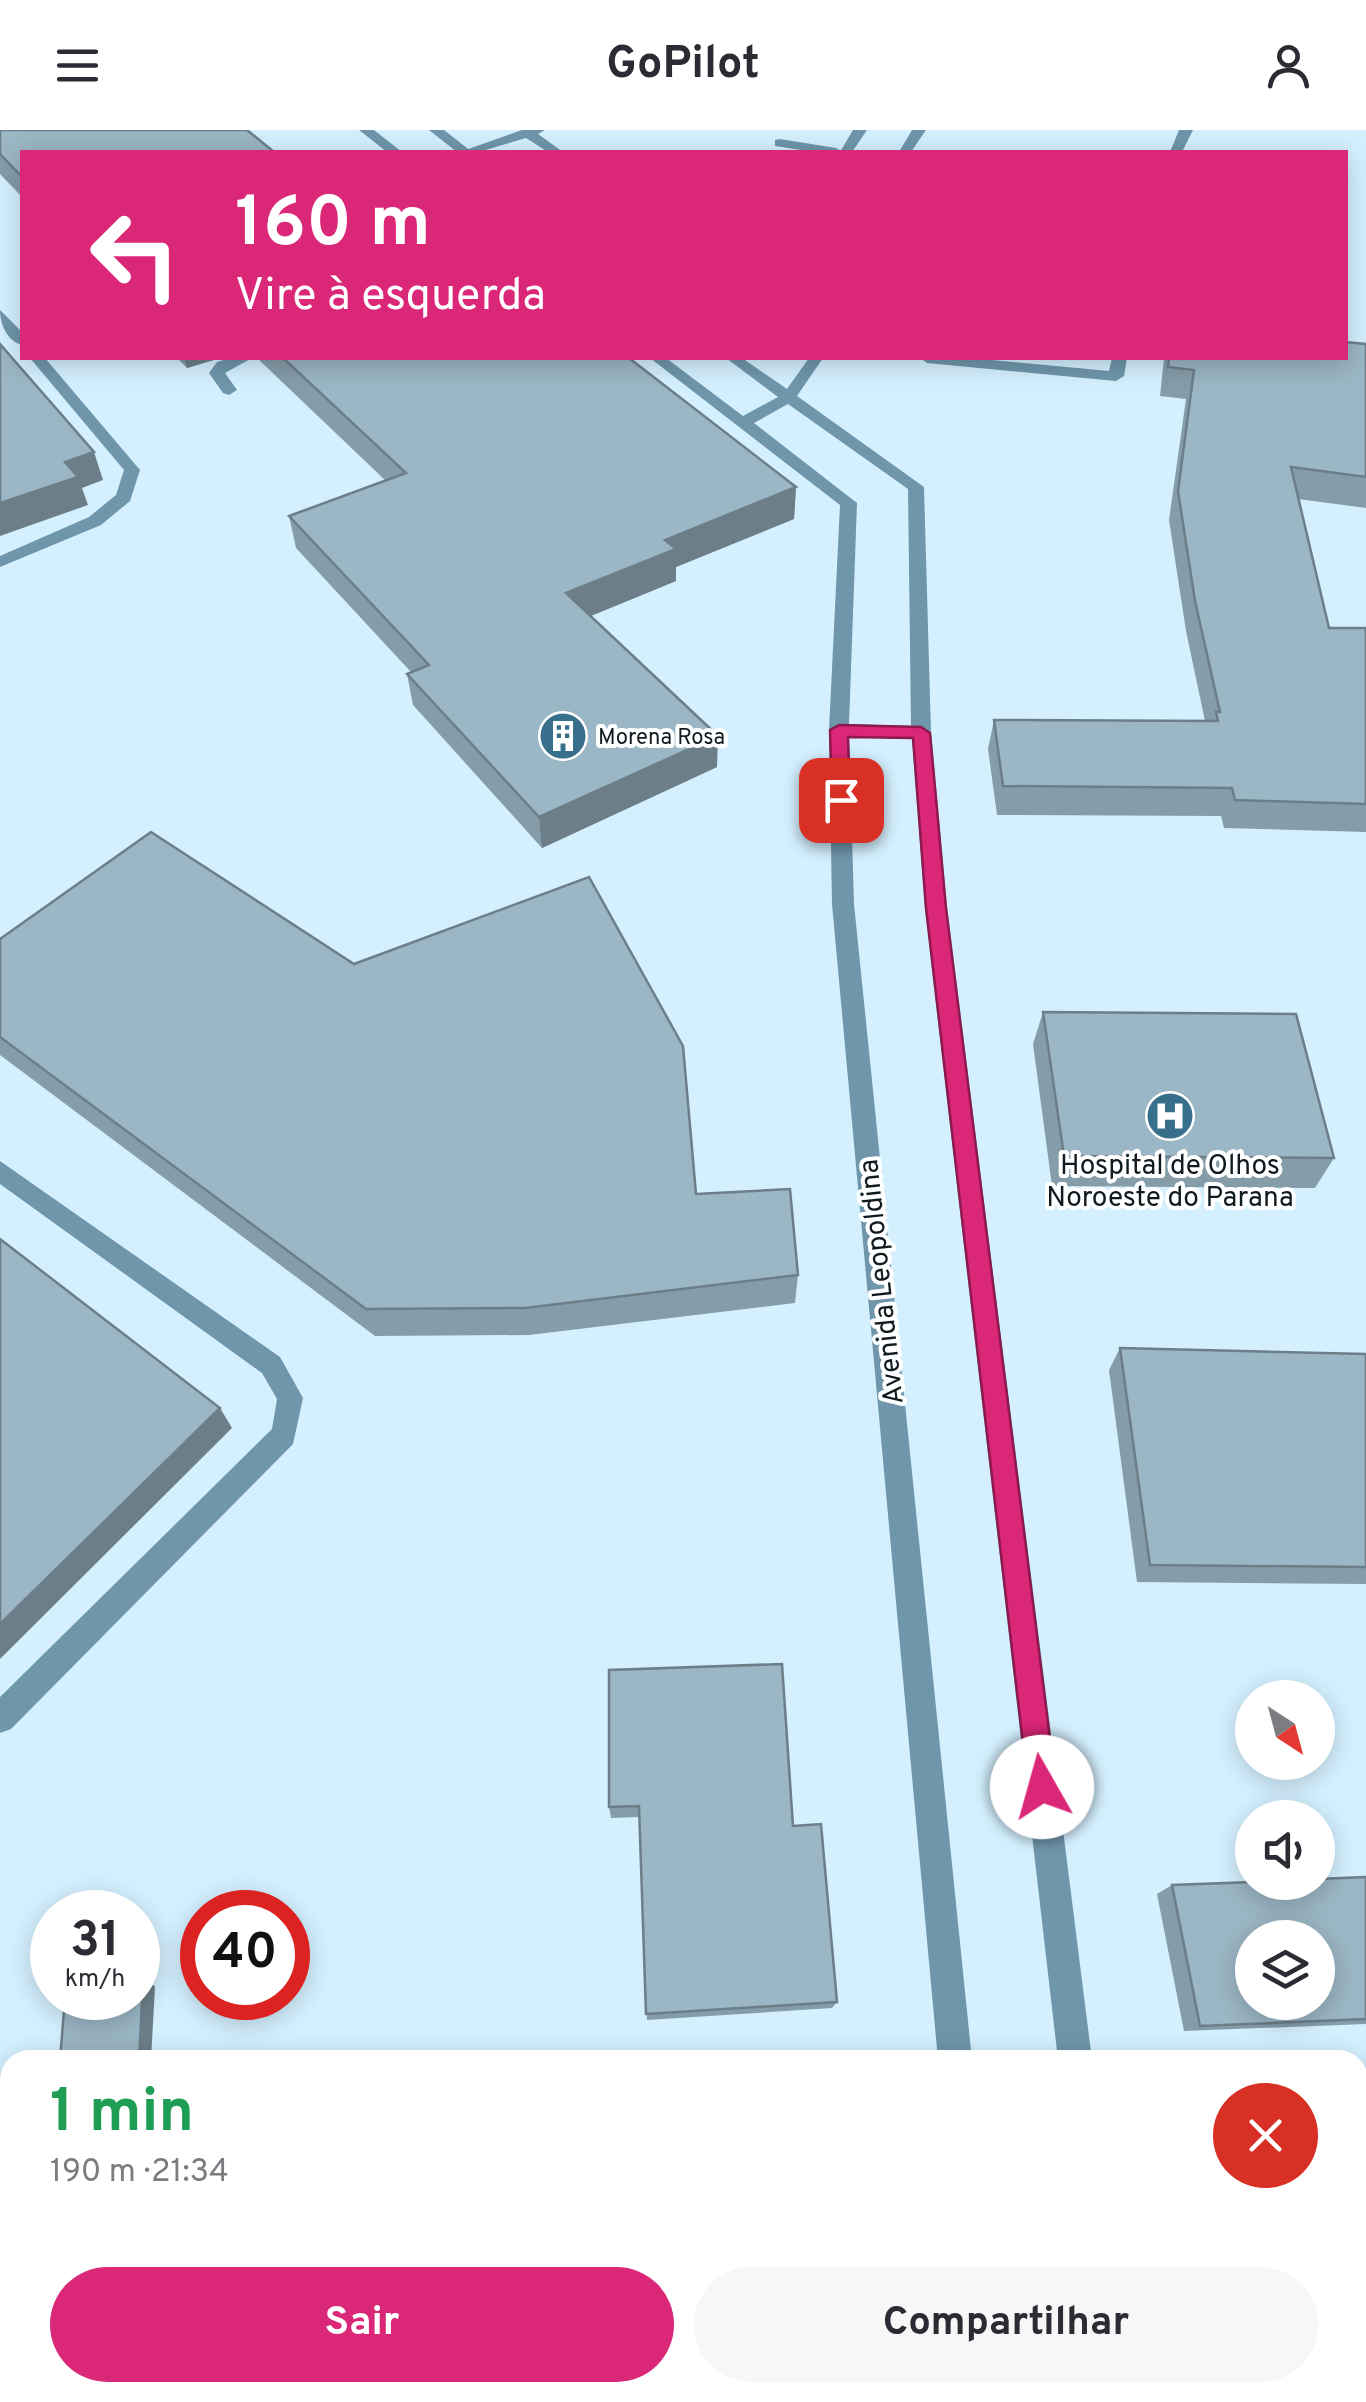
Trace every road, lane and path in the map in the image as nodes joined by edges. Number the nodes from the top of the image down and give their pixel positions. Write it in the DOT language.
graph roads {
  1 [pos="366,130"];
  2 [pos="436,130"];
  3 [pos="532,132"];
  4 [pos="780,142"];
  5 [pos="392,150"];
  6 [pos="463,150"];
  7 [pos="473,150"];
  8 [pos="554,150"];
  9 [pos="825,150"];
  10 [pos="0,314"];
  11 [pos="20,339"];
  12 [pos="38,360"];
  13 [pos="238,360"];
  14 [pos="665,360"];
  15 [pos="815,360"];
  16 [pos="948,360"];
  17 [pos="1119,360"];
  18 [pos="733,375"];
  19 [pos="229,390"];
  20 [pos="789,398"];
  21 [pos="742,422"];
  22 [pos="0,562"];
  23 [pos="839,730"];
  24 [pos="921,733"];
  25 [pos="0,1171"];
  26 [pos="0,1718"];
  27 [pos="954,2050"];
  28 [pos="1074,2050"];
  1 -- 5 [label="street"];
  2 -- 6 [label="street"];
  3 -- 7 [label="street"];
  3 -- 8 [label="street"];
  4 -- 9 [label="street"];
  10 -- 11 [label="street"];
  12 -- 22 [label="street"];
  13 -- 19 [label="street"];
  14 -- 18 [label="street"];
  15 -- 20 [label="street"];
  16 -- 17 [label="street"];
  18 -- 20 [label="street"];
  18 -- 21 [label="street"];
  20 -- 21 [label="street"];
  20 -- 24 [label="street"];
  21 -- 23 [label="street, Avenida Leopoldina"];
  23 -- 24 [label="street"];
  23 -- 27 [label="street, Avenida Leopoldina"];
  24 -- 28 [label="street"];
  25 -- 26 [label="street"];
}
